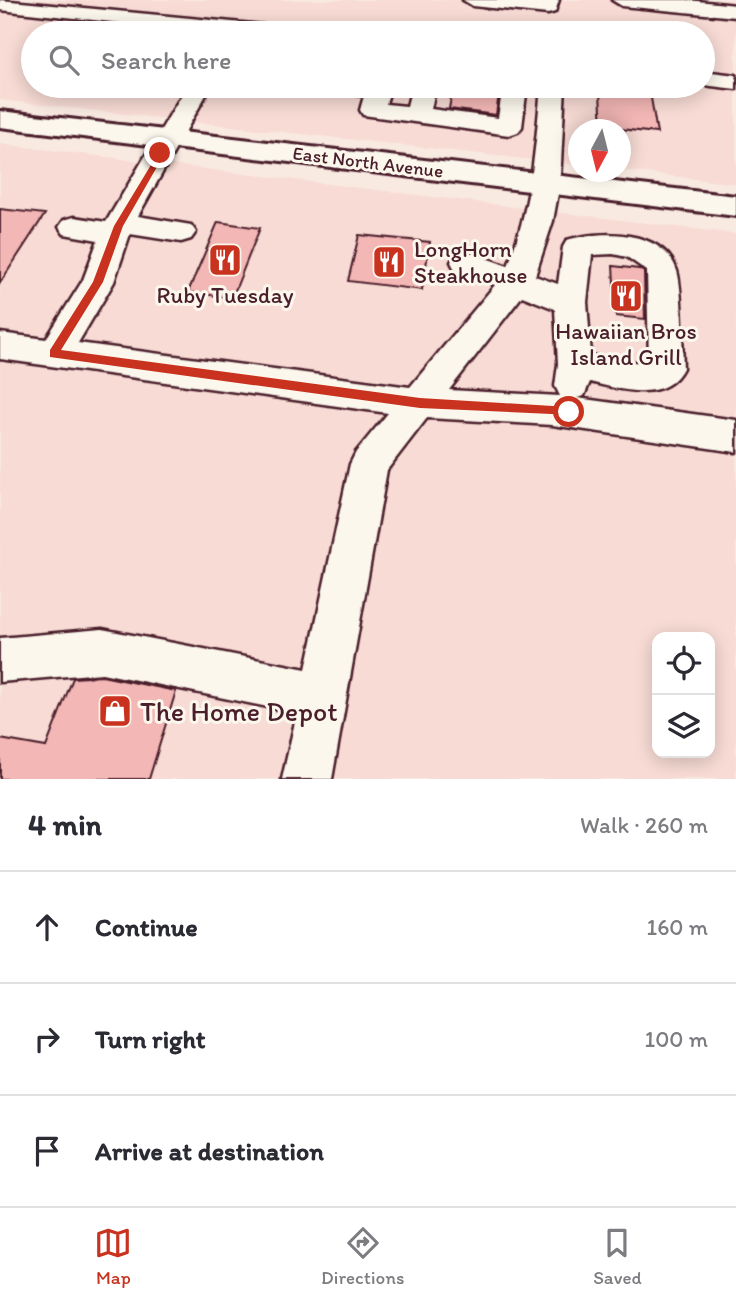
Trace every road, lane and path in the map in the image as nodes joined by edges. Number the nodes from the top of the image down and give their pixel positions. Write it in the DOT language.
graph roads {
  1 [pos="473,0"];
  2 [pos="549,0"];
  3 [pos="622,0"];
  4 [pos="0,4"];
  5 [pos="736,10"];
  6 [pos="161,21"];
  7 [pos="715,79"];
  8 [pos="736,82"];
  9 [pos="192,98"];
  10 [pos="376,98"];
  11 [pos="421,98"];
  12 [pos="513,98"];
  13 [pos="552,98"];
  14 [pos="417,116"];
  15 [pos="0,118"];
  16 [pos="169,138"];
  17 [pos="546,183"];
  18 [pos="736,206"];
  19 [pos="74,227"];
  20 [pos="118,228"];
  21 [pos="181,232"];
  22 [pos="467,262"];
  23 [pos="514,282"];
  24 [pos="571,302"];
  25 [pos="0,346"];
  26 [pos="54,354"];
  27 [pos="575,364"];
  28 [pos="420,403"];
  29 [pos="569,412"];
  30 [pos="736,436"];
  31 [pos="0,660"];
  32 [pos="323,695"];
  33 [pos="307,779"];
  1 -- 2 [label="lane"];
  3 -- 5 [label="lane"];
  4 -- 6 [label="lane"];
  7 -- 8 [label="lane"];
  9 -- 16 [label="lane"];
  10 -- 14 [label="lane"];
  11 -- 14 [label="lane"];
  12 -- 14 [label="lane"];
  13 -- 17 [label="lane"];
  15 -- 16 [label="main road, East North Avenue"];
  16 -- 17 [label="main road, East North Avenue"];
  16 -- 20 [label="lane"];
  17 -- 18 [label="main road, East North Avenue"];
  17 -- 23 [label="lane"];
  19 -- 20 [label="lane"];
  20 -- 21 [label="lane"];
  20 -- 26 [label="lane"];
  22 -- 23 [label="lane"];
  23 -- 24 [label="lane"];
  23 -- 28 [label="lane"];
  24 -- 27 [label="lane"];
  24 -- 27 [label="lane"];
  25 -- 26 [label="lane"];
  26 -- 28 [label="lane"];
  27 -- 29 [label="lane"];
  28 -- 29 [label="lane"];
  28 -- 32 [label="lane"];
  29 -- 30 [label="lane"];
  31 -- 32 [label="lane"];
  32 -- 33 [label="lane"];
}
